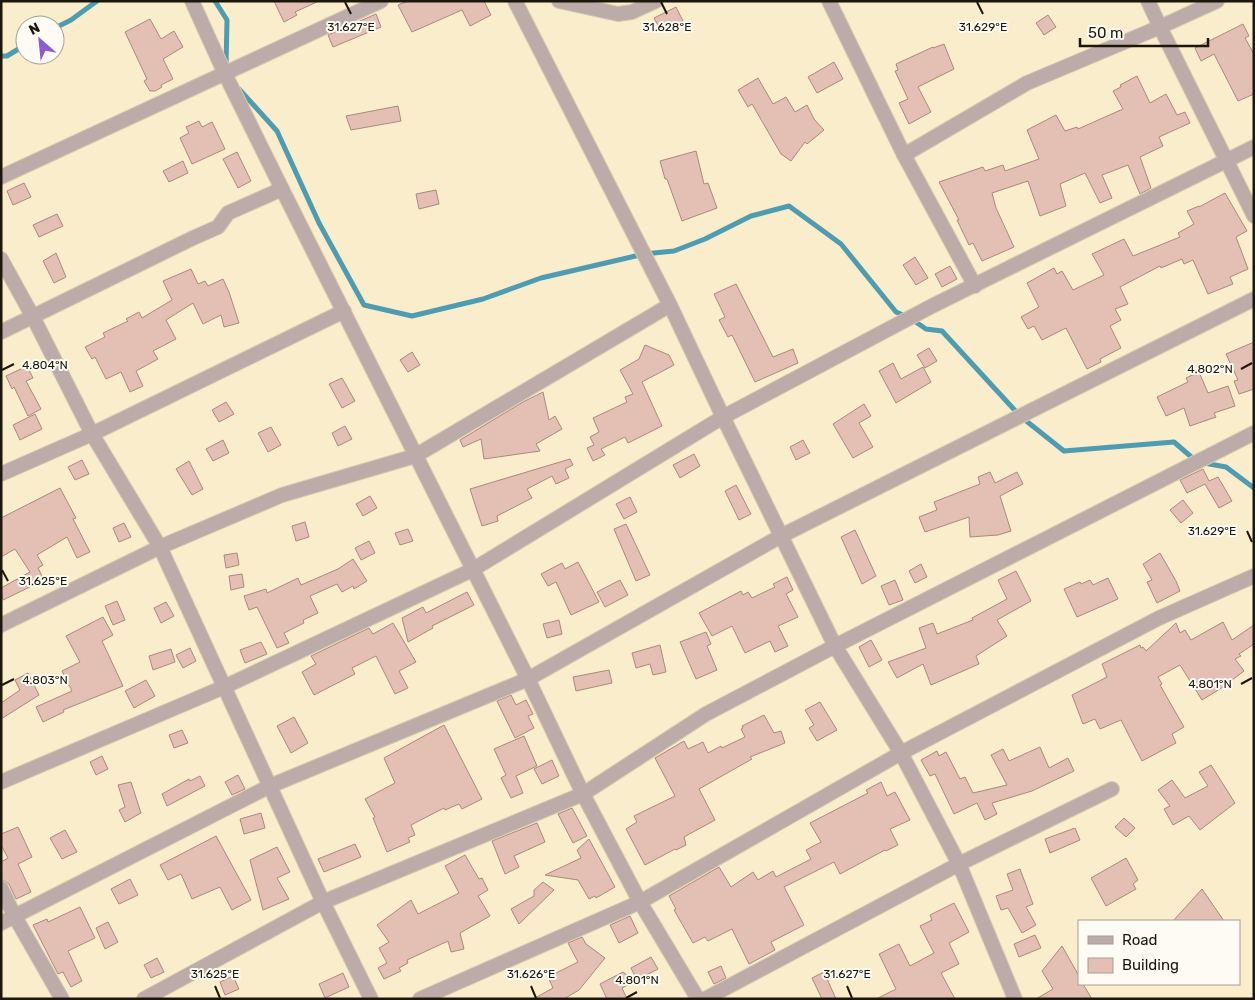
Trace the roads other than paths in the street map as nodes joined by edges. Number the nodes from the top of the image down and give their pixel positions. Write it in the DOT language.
graph roads {
  1 [pos="192,1"];
  2 [pos="381,1"];
  3 [pos="516,1"];
  4 [pos="559,1"];
  5 [pos="656,1"];
  6 [pos="829,1"];
  7 [pos="1148,1"];
  8 [pos="1217,1"];
  9 [pos="1160,27"];
  10 [pos="225,74"];
  11 [pos="1254,147"];
  12 [pos="904,155"];
  13 [pos="1226,159"];
  14 [pos="1,177"];
  15 [pos="282,189"];
  16 [pos="1254,216"];
  17 [pos="1,259"];
  18 [pos="975,286"];
  19 [pos="1254,299"];
  20 [pos="670,305"];
  21 [pos="344,311"];
  22 [pos="33,317"];
  23 [pos="1,332"];
  24 [pos="723,417"];
  25 [pos="1254,433"];
  26 [pos="92,434"];
  27 [pos="415,456"];
  28 [pos="1,474"];
  29 [pos="782,536"];
  30 [pos="160,547"];
  31 [pos="472,570"];
  32 [pos="1254,576"];
  33 [pos="1,626"];
  34 [pos="835,646"];
  35 [pos="528,679"];
  36 [pos="224,687"];
  37 [pos="901,753"];
  38 [pos="1,782"];
  39 [pos="270,786"];
  40 [pos="1112,789"];
  41 [pos="583,794"];
  42 [pos="959,864"];
  43 [pos="1,888"];
  44 [pos="323,902"];
  45 [pos="640,902"];
  46 [pos="14,915"];
  47 [pos="1,922"];
  48 [pos="62,999"];
  49 [pos="144,999"];
  50 [pos="371,999"];
  51 [pos="420,999"];
  52 [pos="698,999"];
  53 [pos="705,999"];
  54 [pos="1015,999"];
  1 -- 10 [label="street"];
  2 -- 10 [label="street"];
  3 -- 20 [label="street"];
  4 -- 5 [label="street"];
  6 -- 12 [label="street"];
  7 -- 9 [label="street"];
  8 -- 9 [label="street"];
  9 -- 12 [label="street"];
  9 -- 13 [label="street"];
  10 -- 14 [label="street"];
  10 -- 15 [label="street"];
  11 -- 13 [label="street"];
  12 -- 18 [label="street"];
  13 -- 16 [label="street"];
  13 -- 18 [label="street"];
  15 -- 21 [label="street"];
  15 -- 22 [label="street"];
  17 -- 22 [label="street"];
  18 -- 24 [label="street"];
  19 -- 29 [label="street"];
  20 -- 24 [label="street"];
  20 -- 27 [label="street"];
  21 -- 26 [label="street"];
  21 -- 27 [label="street"];
  22 -- 23 [label="street"];
  22 -- 26 [label="street"];
  24 -- 29 [label="street"];
  24 -- 31 [label="street"];
  25 -- 34 [label="street"];
  26 -- 28 [label="street"];
  26 -- 30 [label="street"];
  27 -- 30 [label="street"];
  27 -- 31 [label="street"];
  29 -- 34 [label="street"];
  29 -- 35 [label="street"];
  30 -- 33 [label="street"];
  30 -- 36 [label="street"];
  31 -- 35 [label="street"];
  31 -- 36 [label="street"];
  32 -- 37 [label="street"];
  34 -- 37 [label="street"];
  34 -- 41 [label="street"];
  35 -- 39 [label="street"];
  35 -- 41 [label="street"];
  36 -- 38 [label="street"];
  36 -- 39 [label="street"];
  37 -- 42 [label="street"];
  37 -- 45 [label="street"];
  39 -- 44 [label="street"];
  39 -- 46 [label="street"];
  40 -- 42 [label="street"];
  41 -- 44 [label="street"];
  41 -- 45 [label="street"];
  42 -- 53 [label="street"];
  42 -- 54 [label="street"];
  43 -- 46 [label="street"];
  44 -- 49 [label="street"];
  44 -- 50 [label="street"];
  45 -- 51 [label="street"];
  45 -- 52 [label="street"];
  46 -- 47 [label="street"];
  46 -- 48 [label="street"];
}
